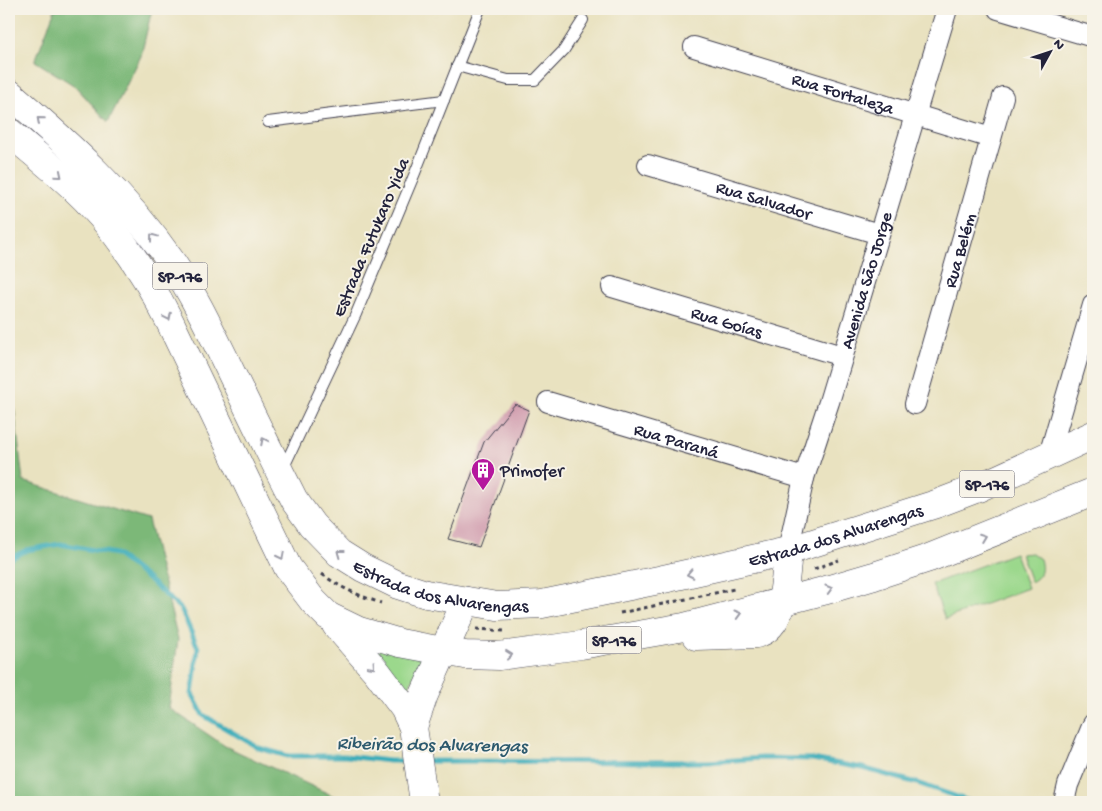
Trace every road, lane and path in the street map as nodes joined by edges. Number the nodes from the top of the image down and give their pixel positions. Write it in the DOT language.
graph roads {
  1 [pos="480,9"];
  2 [pos="947,9"];
  3 [pos="998,9"];
  4 [pos="583,20"];
  5 [pos="1093,37"];
  6 [pos="694,47"];
  7 [pos="458,66"];
  8 [pos="9,93"];
  9 [pos="1003,97"];
  10 [pos="444,100"];
  11 [pos="914,114"];
  12 [pos="268,122"];
  13 [pos="9,132"];
  14 [pos="992,138"];
  15 [pos="648,165"];
  16 [pos="879,234"];
  17 [pos="612,287"];
  18 [pos="1093,305"];
  19 [pos="842,356"];
  20 [pos="548,402"];
  21 [pos="915,404"];
  22 [pos="1093,435"];
  23 [pos="1049,455"];
  24 [pos="281,474"];
  25 [pos="804,478"];
  26 [pos="1093,492"];
  27 [pos="788,551"];
  28 [pos="843,559"];
  29 [pos="820,567"];
  30 [pos="316,570"];
  31 [pos="736,589"];
  32 [pos="783,590"];
  33 [pos="384,604"];
  34 [pos="460,613"];
  35 [pos="613,614"];
  36 [pos="328,616"];
  37 [pos="509,632"];
  38 [pos="443,651"];
  39 [pos="481,656"];
  40 [pos="424,695"];
  41 [pos="1093,724"];
  42 [pos="414,736"];
  43 [pos="424,802"];
  44 [pos="1064,802"];
  1 -- 7 [label="lane, Estrada Futukaro Yida"];
  2 -- 11 [label="street, Avenida São Jorge"];
  3 -- 5 [label="street"];
  4 -- 7 [label="lane"];
  6 -- 11 [label="street, Rua Fortaleza"];
  7 -- 10 [label="lane, Estrada Futukaro Yida"];
  24 -- 8 [label="main road, Estrada dos Alvarengas / SP-176, one-way"];
  9 -- 14 [label="street, Rua Belém"];
  10 -- 12 [label="lane"];
  10 -- 24 [label="lane, Estrada Futukaro Yida"];
  11 -- 14 [label="street, Rua Fortaleza"];
  11 -- 16 [label="street, Avenida São Jorge"];
  13 -- 36 [label="main road, Estrada dos Alvarengas / SP-176, one-way"];
  14 -- 21 [label="street, Rua Belém"];
  15 -- 16 [label="street, Rua Salvador"];
  16 -- 19 [label="street, Avenida São Jorge"];
  17 -- 19 [label="street, Rua Goías"];
  18 -- 23 [label="street"];
  19 -- 25 [label="street, Avenida São Jorge"];
  20 -- 25 [label="street, Rua Paraná"];
  22 -- 23 [label="main road, Estrada dos Alvarengas / SP-176"];
  23 -- 29 [label="main road, Estrada dos Alvarengas / SP-176"];
  34 -- 24 [label="main road, Estrada dos Alvarengas / SP-176, one-way"];
  25 -- 27 [label="street, Avenida São Jorge"];
  29 -- 26 [label="main road, Estrada dos Alvarengas / SP-176, one-way"];
  27 -- 29 [label="main road, Estrada dos Alvarengas / SP-176"];
  27 -- 32 [label="main road"];
  27 -- 34 [label="main road, Estrada dos Alvarengas / SP-176, one-way"];
  28 -- 29 [label="path"];
  29 -- 32 [label="main road, Estrada dos Alvarengas / SP-176"];
  29 -- 32 [label="path"];
  30 -- 33 [label="path"];
  31 -- 35 [label="path"];
  39 -- 32 [label="main road, Estrada dos Alvarengas / SP-176, one-way"];
  34 -- 37 [label="path"];
  34 -- 38 [label="main road"];
  36 -- 38 [label="main road, Estrada dos Alvarengas / SP-176"];
  36 -- 42 [label="main road, one-way"];
  38 -- 39 [label="main road, Estrada dos Alvarengas / SP-176"];
  38 -- 40 [label="main road"];
  39 -- 40 [label="main road"];
  40 -- 42 [label="main road"];
  41 -- 44 [label="street"];
  42 -- 43 [label="main road"];
}
